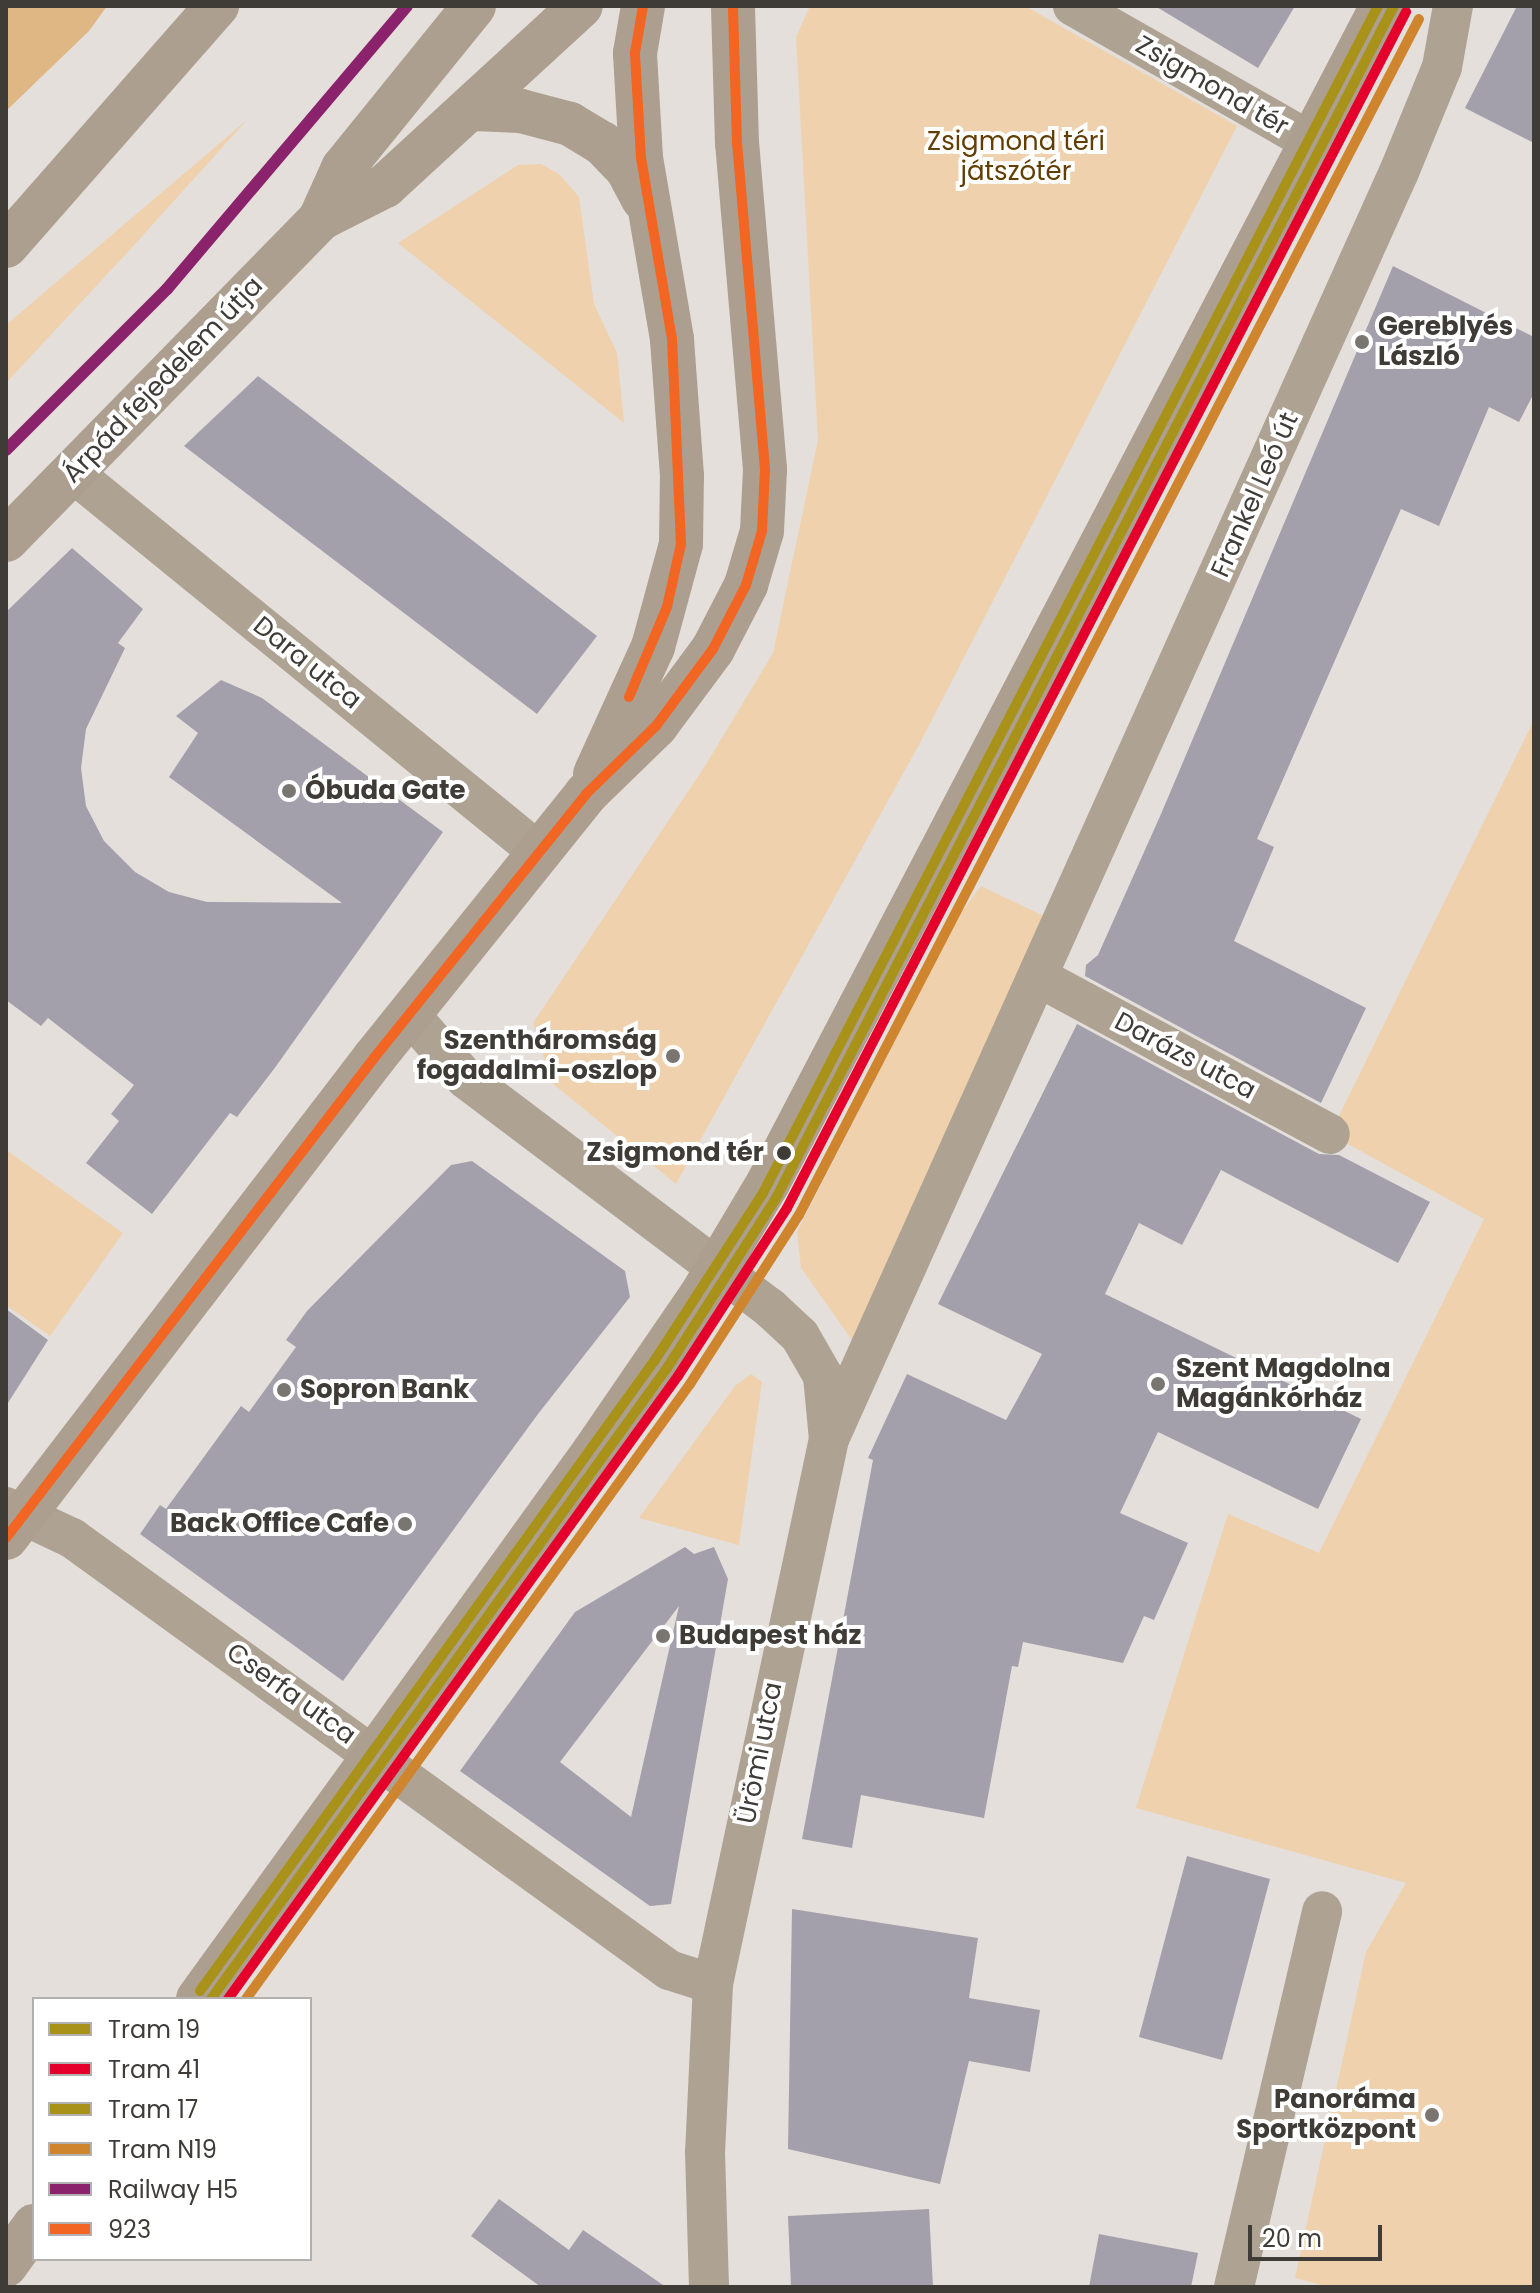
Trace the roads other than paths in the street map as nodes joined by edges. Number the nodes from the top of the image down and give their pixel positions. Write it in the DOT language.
graph roads {
  1 [pos="217,6"];
  2 [pos="474,6"];
  3 [pos="581,6"];
  4 [pos="643,6"];
  5 [pos="733,6"];
  6 [pos="1073,6"];
  7 [pos="1382,6"];
  8 [pos="1453,6"];
  9 [pos="473,109"];
  10 [pos="1310,141"];
  11 [pos="646,204"];
  12 [pos="320,219"];
  13 [pos="6,246"];
  14 [pos="73,473"];
  15 [pos="6,540"];
  16 [pos="586,794"];
  17 [pos="540,853"];
  18 [pos="1040,978"];
  19 [pos="412,1017"];
  20 [pos="1330,1134"];
  21 [pos="720,1265"];
  22 [pos="829,1439"];
  23 [pos="12,1520"];
  24 [pos="375,1754"];
  25 [pos="1322,1911"];
  26 [pos="713,1984"];
  27 [pos="199,1997"];
  28 [pos="32,2229"];
  29 [pos="6,2265"];
  30 [pos="709,2287"];
  31 [pos="1234,2287"];
  1 -- 13 [label="street"];
  2 -- 12 [label="street, Árpád fejedelem útja"];
  3 -- 9 [label="street, Árpád fejedelem útja"];
  4 -- 11 [label="street"];
  5 -- 16 [label="street"];
  6 -- 10 [label="street, Zsigmond tér"];
  7 -- 10 [label="street, Zsigmond tér"];
  8 -- 18 [label="street, Frankel Leó út"];
  9 -- 11 [label="street"];
  9 -- 12 [label="street, Árpád fejedelem útja"];
  10 -- 21 [label="street, Zsigmond tér"];
  11 -- 16 [label="street"];
  12 -- 14 [label="street, Árpád fejedelem útja"];
  14 -- 15 [label="street, Árpád fejedelem útja"];
  14 -- 17 [label="street, Dara utca"];
  16 -- 17 [label="street"];
  17 -- 19 [label="street"];
  18 -- 20 [label="street, Darázs utca"];
  18 -- 22 [label="street"];
  19 -- 21 [label="street"];
  19 -- 23 [label="street"];
  21 -- 22 [label="street, Ürömi utca"];
  21 -- 24 [label="street, Zsigmond tér"];
  22 -- 26 [label="street, Ürömi utca"];
  23 -- 24 [label="street, Cserfa utca"];
  24 -- 26 [label="street, Cserfa utca"];
  24 -- 27 [label="street, Zsigmond tér"];
  25 -- 31 [label="street"];
  26 -- 30 [label="street, Ürömi utca"];
  28 -- 29 [label="street"];
}
